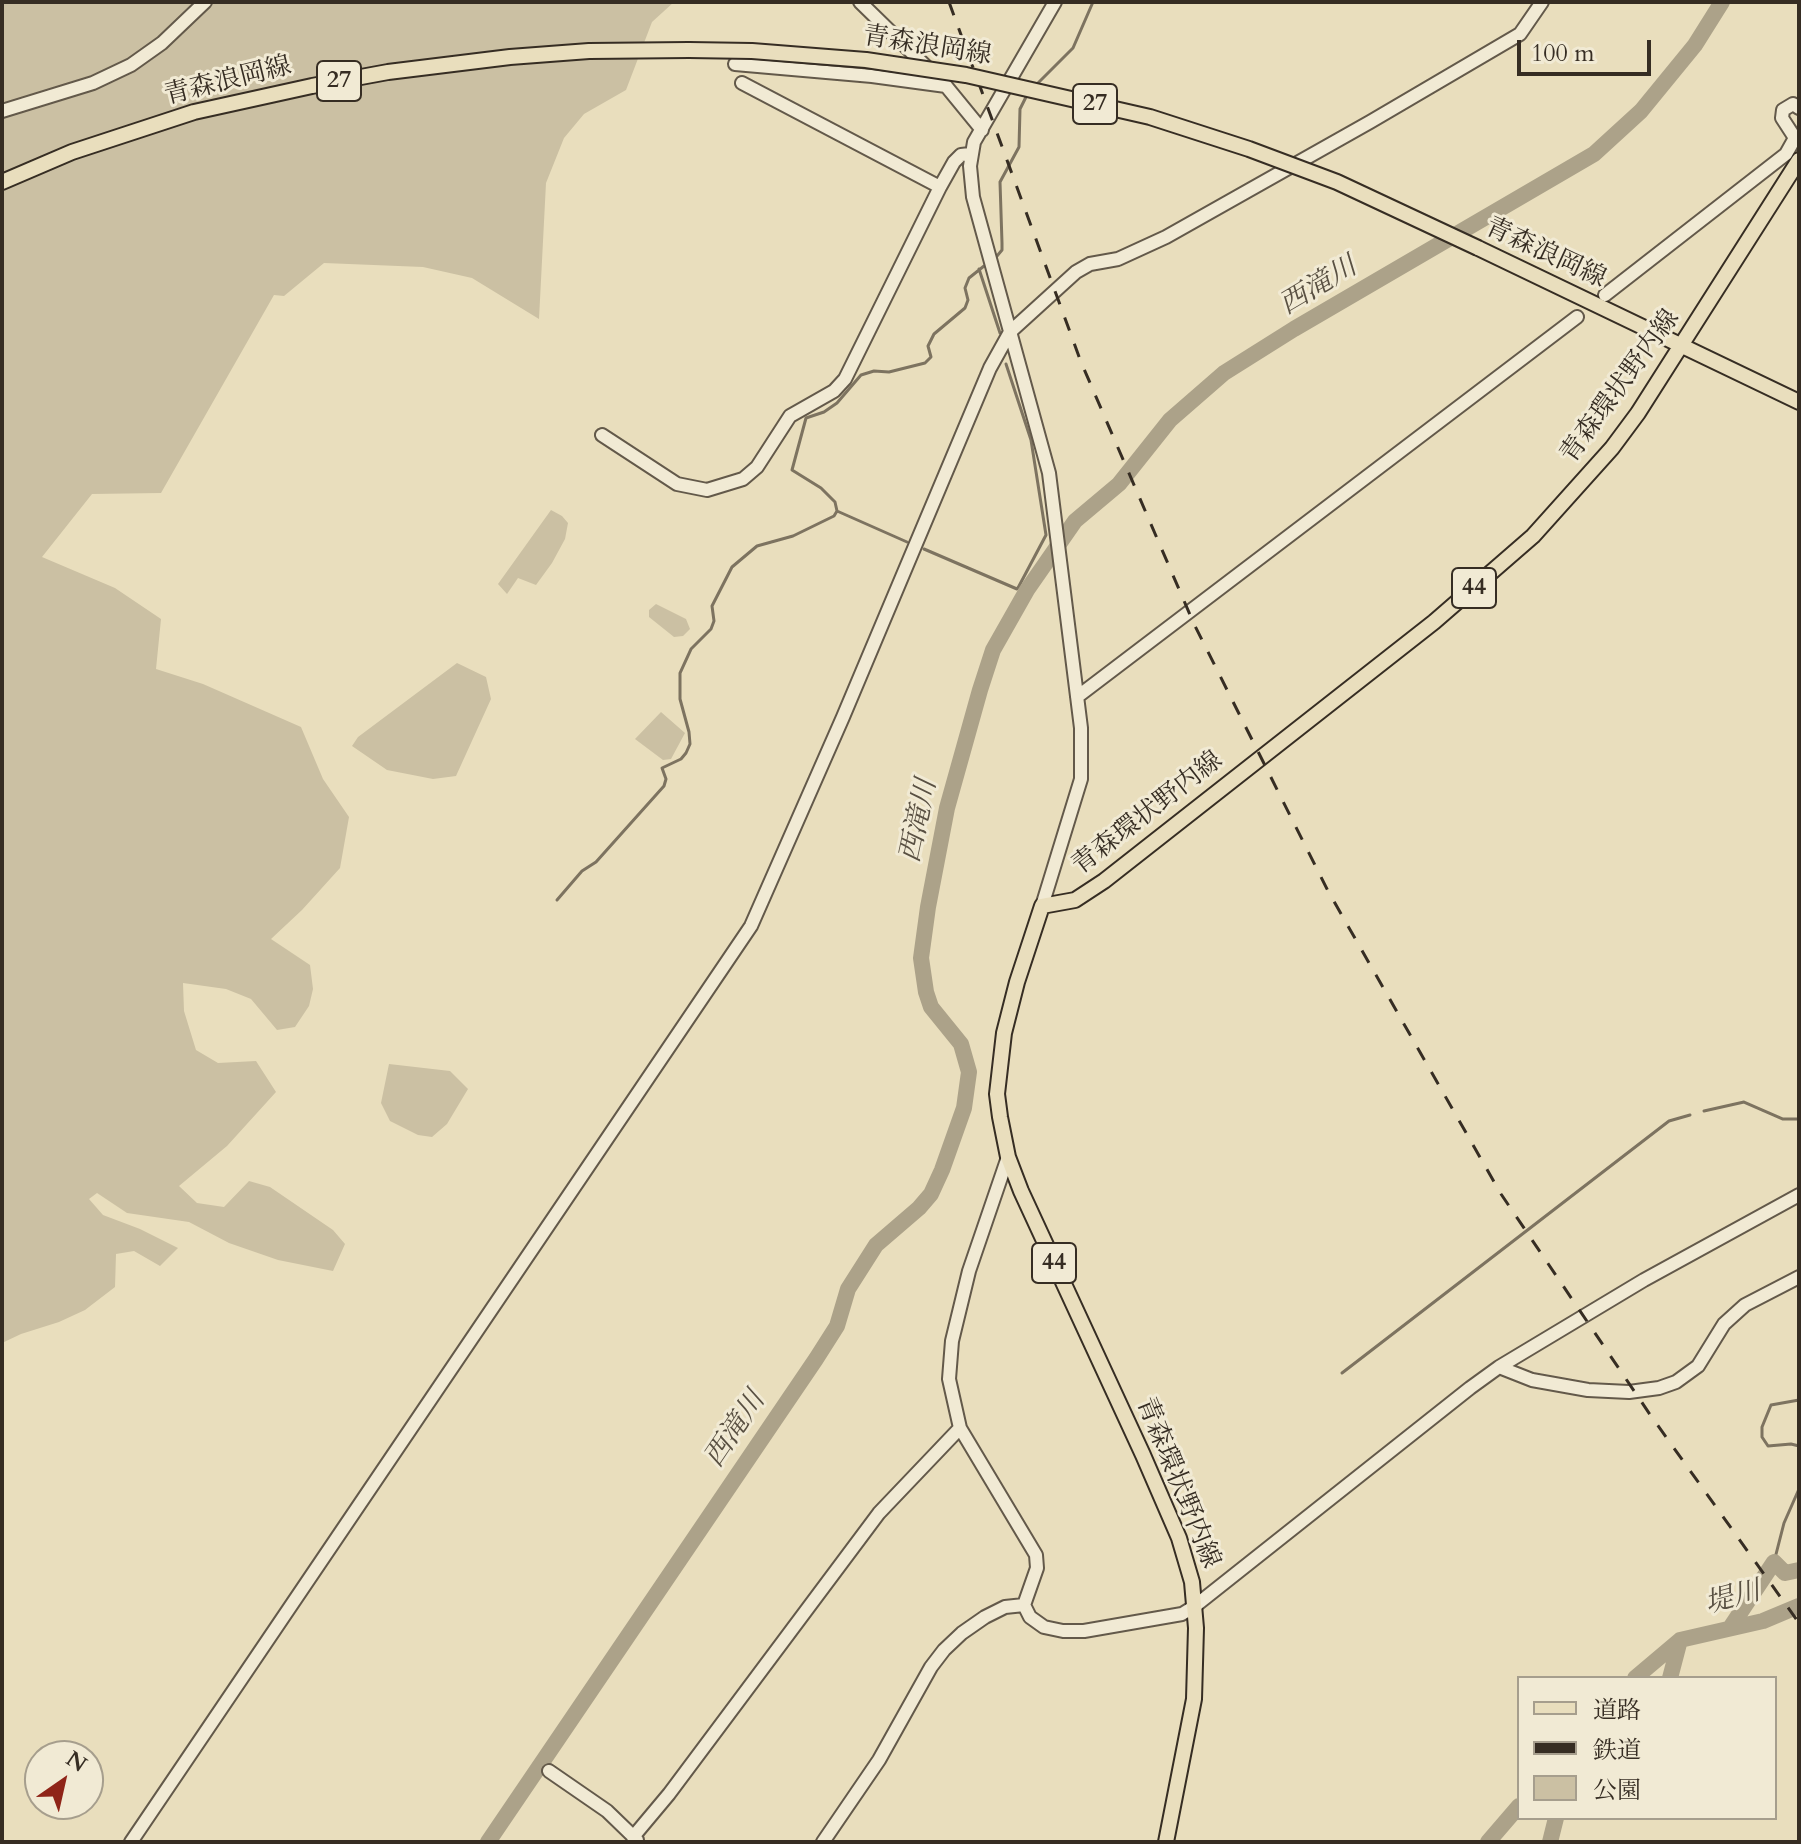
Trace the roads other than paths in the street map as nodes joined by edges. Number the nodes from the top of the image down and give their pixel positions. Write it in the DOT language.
graph roads {
  1 [pos="205,2"];
  2 [pos="860,2"];
  3 [pos="1055,2"];
  4 [pos="1542,2"];
  5 [pos="735,64"];
  6 [pos="742,83"];
  7 [pos="946,86"];
  8 [pos="1799,108"];
  9 [pos="2,111"];
  10 [pos="982,130"];
  11 [pos="970,154"];
  12 [pos="1799,160"];
  13 [pos="2,182"];
  14 [pos="940,187"];
  15 [pos="1605,295"];
  16 [pos="1577,317"];
  17 [pos="1010,332"];
  18 [pos="1683,346"];
  19 [pos="1799,402"];
  20 [pos="602,435"];
  21 [pos="1077,697"];
  22 [pos="1042,906"];
  23 [pos="1008,1157"];
  24 [pos="1799,1195"];
  25 [pos="1799,1277"];
  26 [pos="1499,1367"];
  27 [pos="960,1428"];
  28 [pos="1024,1605"];
  29 [pos="1195,1606"];
  30 [pos="549,1771"];
  31 [pos="636,1839"];
  32 [pos="131,1842"];
  33 [pos="823,1842"];
  34 [pos="1166,1842"];
  1 -- 9 [label="street"];
  2 -- 7 [label="street"];
  3 -- 10 [label="street"];
  4 -- 17 [label="street"];
  5 -- 7 [label="street"];
  6 -- 14 [label="street"];
  7 -- 10 [label="street"];
  8 -- 15 [label="street"];
  10 -- 11 [label="street"];
  11 -- 14 [label="street"];
  11 -- 17 [label="street"];
  12 -- 18 [label="main road, 青森環状野内線 / 44"];
  13 -- 18 [label="main road, 青森浪岡線 / 27, bridge"];
  14 -- 20 [label="street"];
  16 -- 21 [label="street"];
  17 -- 21 [label="street"];
  17 -- 32 [label="street"];
  18 -- 19 [label="main road, 青森浪岡線 / 27"];
  18 -- 22 [label="main road, 青森環状野内線 / 44"];
  21 -- 22 [label="street"];
  22 -- 23 [label="main road, 青森環状野内線 / 44"];
  23 -- 27 [label="street"];
  23 -- 29 [label="main road, 青森環状野内線 / 44"];
  24 -- 26 [label="street"];
  25 -- 26 [label="street"];
  26 -- 29 [label="street"];
  27 -- 28 [label="street"];
  27 -- 31 [label="street"];
  28 -- 29 [label="street"];
  28 -- 33 [label="street"];
  29 -- 34 [label="main road, 青森環状野内線 / 44"];
  30 -- 31 [label="street"];
}
